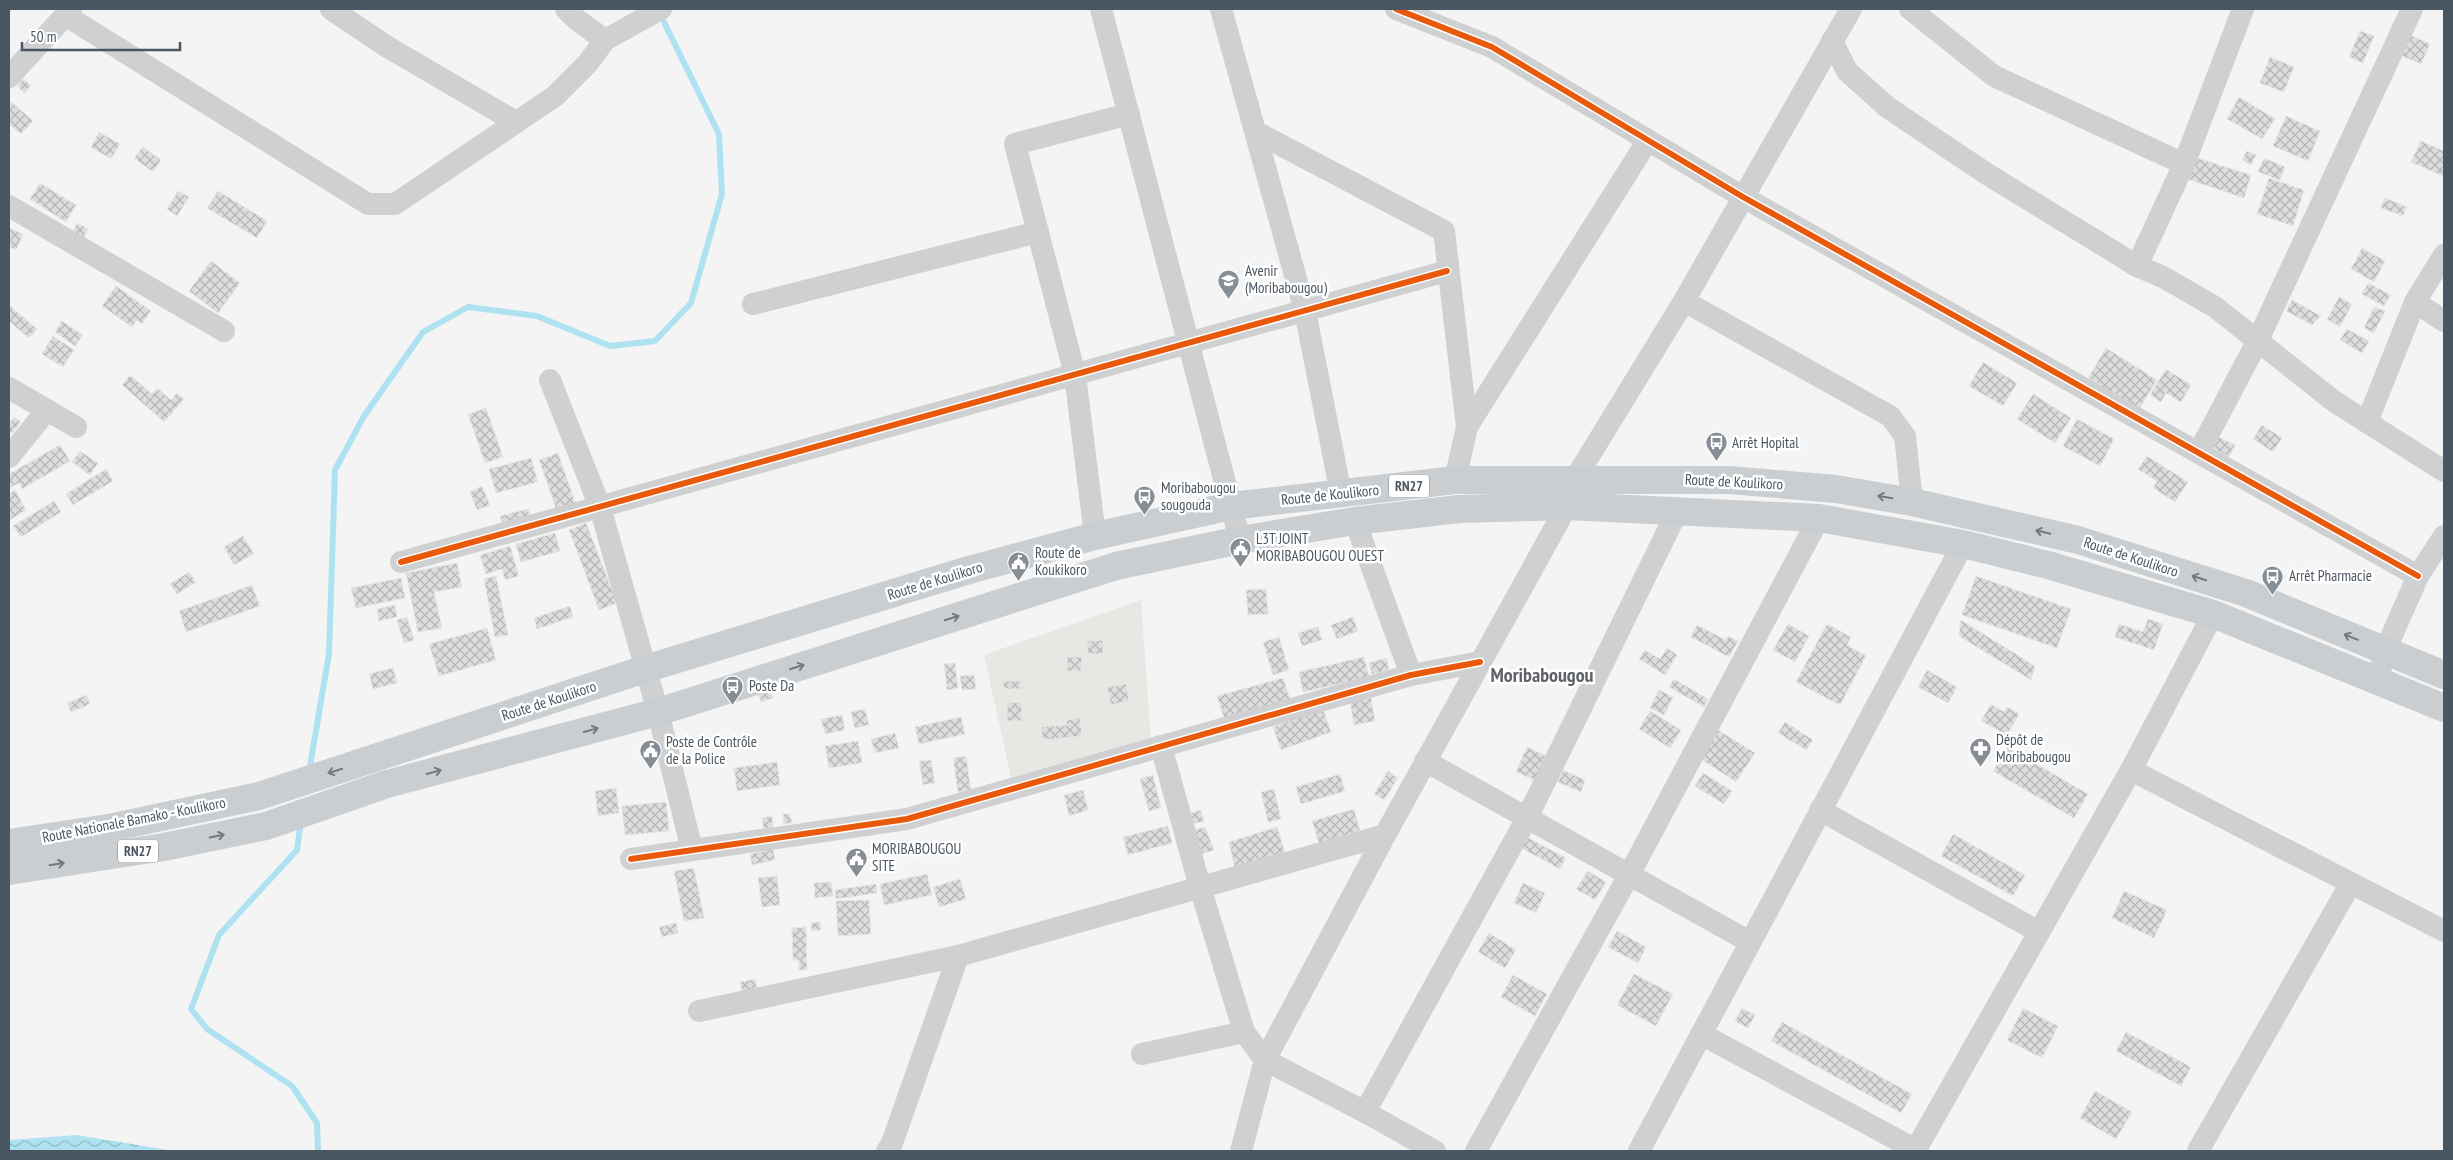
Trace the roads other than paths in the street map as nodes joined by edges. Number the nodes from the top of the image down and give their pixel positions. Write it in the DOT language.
graph roads {
  1 [pos="331,9"];
  2 [pos="566,9"];
  3 [pos="661,9"];
  4 [pos="1101,9"];
  5 [pos="1222,9"];
  6 [pos="1396,9"];
  7 [pos="1851,9"];
  8 [pos="1910,9"];
  9 [pos="2243,9"];
  10 [pos="2412,9"];
  11 [pos="68,12"];
  12 [pos="605,40"];
  13 [pos="1832,41"];
  14 [pos="9,77"];
  15 [pos="1129,114"];
  16 [pos="516,122"];
  17 [pos="1256,132"];
  18 [pos="1648,140"];
  19 [pos="2184,164"];
  20 [pos="1743,197"];
  21 [pos="9,206"];
  22 [pos="1038,232"];
  23 [pos="2444,255"];
  24 [pos="2137,266"];
  25 [pos="1447,272"];
  26 [pos="1684,301"];
  27 [pos="2416,302"];
  28 [pos="753,304"];
  29 [pos="1305,311"];
  30 [pos="2444,321"];
  31 [pos="224,331"];
  32 [pos="2257,342"];
  33 [pos="1190,343"];
  34 [pos="1075,375"];
  35 [pos="550,380"];
  36 [pos="9,388"];
  37 [pos="47,410"];
  38 [pos="2367,422"];
  39 [pos="1467,427"];
  40 [pos="76,428"];
  41 [pos="2198,452"];
  42 [pos="9,457"];
  43 [pos="2444,471"];
  44 [pos="1575,479"];
  45 [pos="1455,480"];
  46 [pos="1342,494"];
  47 [pos="1912,502"];
  48 [pos="600,506"];
  49 [pos="1232,506"];
  50 [pos="1567,506"];
  51 [pos="1677,512"];
  52 [pos="1819,518"];
  53 [pos="1355,521"];
  54 [pos="1095,536"];
  55 [pos="2444,536"];
  56 [pos="1240,540"];
  57 [pos="1963,544"];
  58 [pos="401,562"];
  59 [pos="2430,569"];
  60 [pos="2213,614"];
  61 [pos="2385,651"];
  62 [pos="1480,662"];
  63 [pos="645,669"];
  64 [pos="1411,675"];
  65 [pos="2444,675"];
  66 [pos="2378,679"];
  67 [pos="2444,708"];
  68 [pos="658,712"];
  69 [pos="1161,746"];
  70 [pos="1425,761"];
  71 [pos="2131,770"];
  72 [pos="259,796"];
  73 [pos="1820,810"];
  74 [pos="1527,818"];
  75 [pos="266,826"];
  76 [pos="1385,835"];
  77 [pos="9,843"];
  78 [pos="692,850"];
  79 [pos="631,859"];
  80 [pos="9,871"];
  81 [pos="1629,875"];
  82 [pos="2351,883"];
  83 [pos="1200,887"];
  84 [pos="2444,931"];
  85 [pos="2039,932"];
  86 [pos="1750,942"];
  87 [pos="958,956"];
  88 [pos="699,1011"];
  89 [pos="1244,1032"];
  90 [pos="1701,1034"];
  91 [pos="1142,1054"];
  92 [pos="1265,1060"];
  93 [pos="1365,1112"];
  94 [pos="887,1151"];
  95 [pos="1241,1151"];
  96 [pos="1435,1151"];
  97 [pos="1476,1151"];
  98 [pos="1639,1151"];
  99 [pos="1916,1151"];
  100 [pos="2198,1151"];
  1 -- 16 [label="street"];
  2 -- 12 [label="street"];
  3 -- 12 [label="street"];
  4 -- 15 [label="street"];
  5 -- 17 [label="street"];
  6 -- 18 [label="street"];
  7 -- 13 [label="street"];
  8 -- 19 [label="street"];
  9 -- 19 [label="street"];
  10 -- 32 [label="street"];
  11 -- 14 [label="street"];
  11 -- 16 [label="street"];
  12 -- 16 [label="street"];
  13 -- 20 [label="street"];
  13 -- 24 [label="street"];
  15 -- 22 [label="street"];
  15 -- 33 [label="street"];
  17 -- 25 [label="street"];
  17 -- 29 [label="street"];
  18 -- 20 [label="street"];
  18 -- 39 [label="street"];
  19 -- 24 [label="street"];
  20 -- 26 [label="street"];
  20 -- 41 [label="street"];
  21 -- 31 [label="street"];
  22 -- 28 [label="street"];
  22 -- 34 [label="street"];
  23 -- 27 [label="street"];
  24 -- 32 [label="street"];
  25 -- 29 [label="street"];
  25 -- 39 [label="street"];
  26 -- 44 [label="street"];
  26 -- 47 [label="street"];
  27 -- 30 [label="street"];
  27 -- 38 [label="street"];
  29 -- 33 [label="street"];
  29 -- 46 [label="street"];
  32 -- 38 [label="street"];
  32 -- 41 [label="street"];
  33 -- 34 [label="street"];
  33 -- 49 [label="street"];
  34 -- 48 [label="street"];
  34 -- 54 [label="street"];
  35 -- 48 [label="street"];
  36 -- 37 [label="street"];
  37 -- 40 [label="street"];
  37 -- 42 [label="street"];
  38 -- 43 [label="street"];
  39 -- 45 [label="street"];
  41 -- 59 [label="street"];
  44 -- 45 [label="main road, Route de Koulikoro / RN27"];
  47 -- 44 [label="main road, Route de Koulikoro / RN27, one-way"];
  45 -- 46 [label="main road, Route de Koulikoro / RN27"];
  46 -- 49 [label="main road, Route de Koulikoro / RN27"];
  61 -- 47 [label="main road, Route de Koulikoro / RN27, one-way"];
  48 -- 58 [label="street"];
  48 -- 63 [label="street"];
  49 -- 54 [label="main road, Route de Koulikoro / RN27"];
  49 -- 56 [label="street"];
  50 -- 51 [label="main road, Route de Koulikoro / RN27"];
  50 -- 53 [label="main road, Route de Koulikoro / RN27"];
  50 -- 62 [label="street"];
  51 -- 52 [label="main road, Route de Koulikoro / RN27"];
  51 -- 74 [label="street"];
  52 -- 57 [label="main road, Route de Koulikoro / RN27"];
  52 -- 81 [label="street"];
  53 -- 56 [label="main road, Route de Koulikoro / RN27"];
  53 -- 64 [label="street"];
  54 -- 63 [label="main road, Route de Koulikoro / RN27"];
  55 -- 59 [label="street"];
  68 -- 56 [label="main road, Route de Koulikoro / RN27, one-way"];
  57 -- 60 [label="main road, Route de Koulikoro / RN27"];
  57 -- 73 [label="street"];
  59 -- 61 [label="street"];
  60 -- 66 [label="main road, Route de Koulikoro / RN27"];
  60 -- 71 [label="street"];
  61 -- 65 [label="main road, Route de Koulikoro / RN27"];
  61 -- 66 [label="street"];
  62 -- 64 [label="street"];
  62 -- 70 [label="street"];
  63 -- 68 [label="street"];
  63 -- 72 [label="main road, Route de Koulikoro / RN27, one-way"];
  64 -- 69 [label="street"];
  66 -- 67 [label="main road, Route de Koulikoro / RN27"];
  75 -- 68 [label="main road, Route de Koulikoro / RN27, one-way"];
  68 -- 78 [label="street"];
  69 -- 78 [label="street"];
  69 -- 83 [label="street"];
  70 -- 74 [label="street"];
  70 -- 76 [label="street"];
  71 -- 82 [label="street"];
  71 -- 85 [label="street"];
  72 -- 77 [label="main road, Route Nationale Bamako - Koulikoro / RN27"];
  73 -- 85 [label="street"];
  73 -- 86 [label="street"];
  74 -- 81 [label="street"];
  74 -- 93 [label="street"];
  80 -- 75 [label="main road, Route Nationale Bamako - Koulikoro / RN27, one-way"];
  76 -- 83 [label="street"];
  76 -- 92 [label="street"];
  78 -- 79 [label="street"];
  81 -- 86 [label="street"];
  81 -- 97 [label="street"];
  82 -- 84 [label="street"];
  82 -- 100 [label="street"];
  83 -- 87 [label="street"];
  83 -- 89 [label="street"];
  85 -- 99 [label="street"];
  86 -- 90 [label="street"];
  87 -- 88 [label="street"];
  87 -- 94 [label="street"];
  89 -- 91 [label="street"];
  89 -- 92 [label="street"];
  90 -- 98 [label="street"];
  90 -- 99 [label="street"];
  92 -- 93 [label="street"];
  92 -- 95 [label="street"];
  93 -- 96 [label="street"];
}
